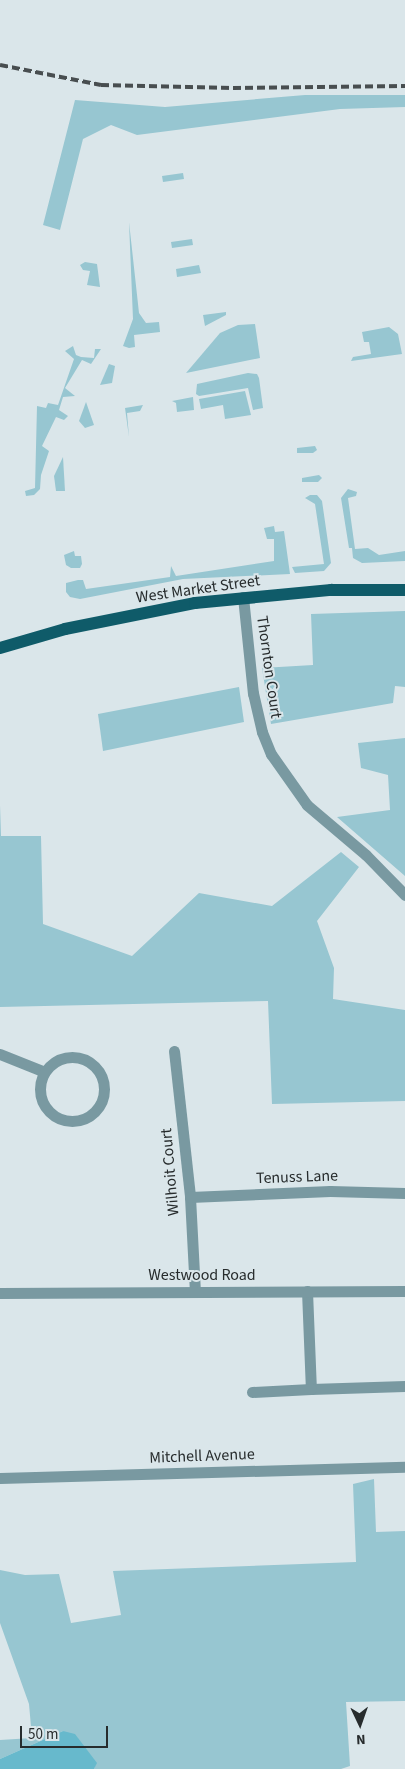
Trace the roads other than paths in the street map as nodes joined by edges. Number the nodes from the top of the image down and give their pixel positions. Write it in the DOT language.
graph roads {
  1 [pos="405,590"];
  2 [pos="243,597"];
  3 [pos="0,648"];
  4 [pos="405,895"];
  5 [pos="174,1051"];
  6 [pos="0,1054"];
  7 [pos="45,1072"];
  8 [pos="405,1194"];
  9 [pos="190,1197"];
  10 [pos="195,1291"];
  11 [pos="307,1291"];
  12 [pos="405,1291"];
  13 [pos="0,1293"];
  14 [pos="405,1386"];
  15 [pos="312,1389"];
  16 [pos="252,1392"];
  17 [pos="405,1467"];
  18 [pos="0,1478"];
  1 -- 2 [label="main road, West Market Street"];
  2 -- 3 [label="main road, West Market Street"];
  2 -- 4 [label="street, Thornton Court"];
  5 -- 9 [label="street, Wilhoit Court"];
  6 -- 7 [label="street"];
  7 -- 7 [label="street"];
  8 -- 9 [label="street, Tenuss Lane"];
  9 -- 10 [label="street, Wilhoit Court"];
  10 -- 11 [label="street, Westwood Road"];
  10 -- 13 [label="street, Westwood Road"];
  11 -- 12 [label="street, Westwood Road"];
  11 -- 15 [label="street"];
  14 -- 15 [label="street"];
  15 -- 16 [label="street"];
  17 -- 18 [label="street, Mitchell Avenue"];
}
